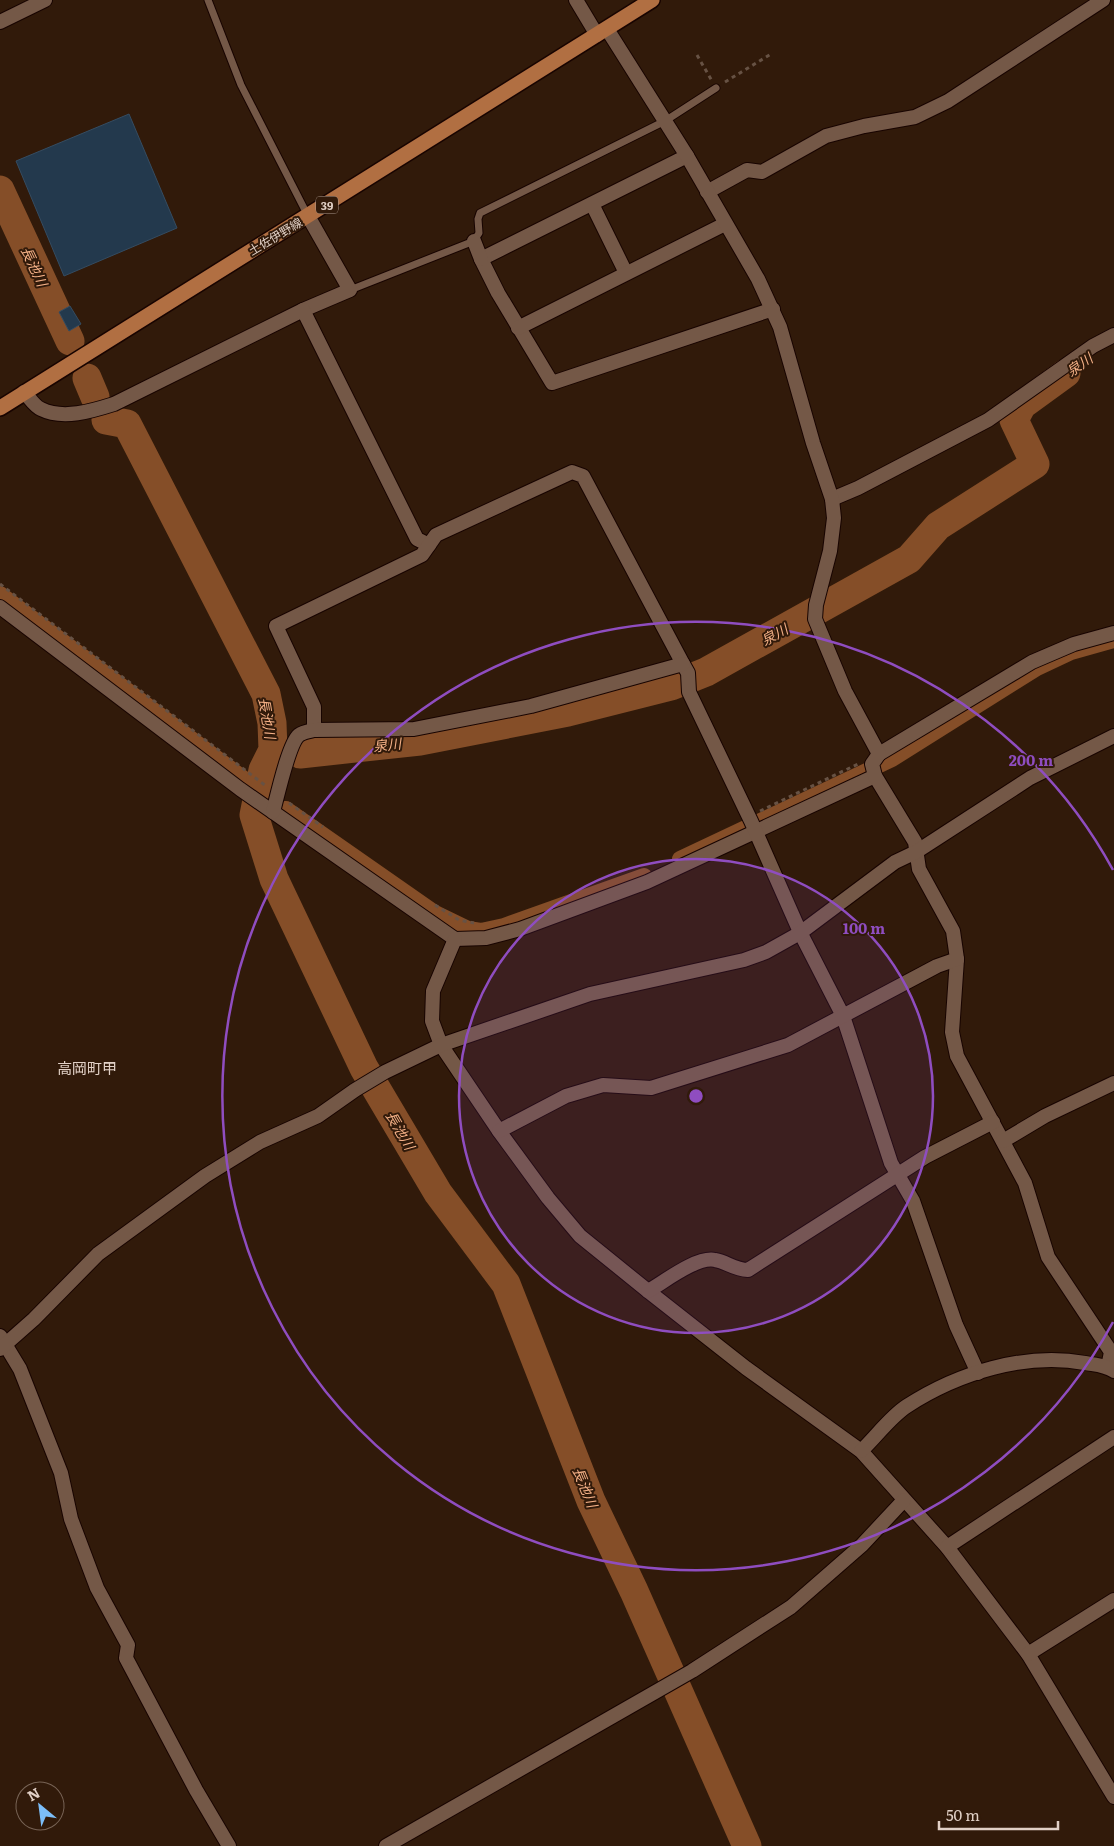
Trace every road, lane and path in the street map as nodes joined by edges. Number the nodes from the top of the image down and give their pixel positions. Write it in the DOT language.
graph roads {
  1 [pos="44,0"];
  2 [pos="208,0"];
  3 [pos="576,0"];
  4 [pos="652,0"];
  5 [pos="1103,0"];
  6 [pos="0,22"];
  7 [pos="602,32"];
  8 [pos="771,54"];
  9 [pos="697,55"];
  10 [pos="716,88"];
  11 [pos="665,121"];
  12 [pos="687,156"];
  13 [pos="707,192"];
  14 [pos="592,204"];
  15 [pos="308,216"];
  16 [pos="725,224"];
  17 [pos="474,241"];
  18 [pos="481,259"];
  19 [pos="626,273"];
  20 [pos="350,290"];
  21 [pos="773,309"];
  22 [pos="303,310"];
  23 [pos="518,328"];
  24 [pos="1114,334"];
  25 [pos="24,392"];
  26 [pos="0,408"];
  27 [pos="832,499"];
  28 [pos="429,545"];
  29 [pos="0,584"];
  30 [pos="0,607"];
  31 [pos="1114,633"];
  32 [pos="685,669"];
  33 [pos="314,730"];
  34 [pos="1114,736"];
  35 [pos="875,767"];
  36 [pos="272,791"];
  37 [pos="269,810"];
  38 [pos="752,824"];
  39 [pos="327,830"];
  40 [pos="916,852"];
  41 [pos="428,901"];
  42 [pos="479,924"];
  43 [pos="800,933"];
  44 [pos="455,939"];
  45 [pos="956,959"];
  46 [pos="843,1016"];
  47 [pos="441,1045"];
  48 [pos="1114,1083"];
  49 [pos="993,1122"];
  50 [pos="499,1131"];
  51 [pos="1003,1141"];
  52 [pos="898,1175"];
  53 [pos="648,1291"];
  54 [pos="2,1343"];
  55 [pos="1111,1369"];
  56 [pos="978,1372"];
  57 [pos="1114,1437"];
  58 [pos="862,1452"];
  59 [pos="904,1500"];
  60 [pos="946,1547"];
  61 [pos="1114,1600"];
  62 [pos="1028,1654"];
  63 [pos="1114,1797"];
  64 [pos="229,1846"];
  65 [pos="386,1846"];
  1 -- 6 [label="street"];
  2 -- 15 [label="lane"];
  3 -- 7 [label="street"];
  4 -- 7 [label="main road, 土佐伊野線 / 39"];
  5 -- 13 [label="street"];
  7 -- 11 [label="street"];
  7 -- 15 [label="main road, 土佐伊野線 / 39"];
  8 -- 10 [label="path"];
  9 -- 10 [label="path"];
  10 -- 11 [label="lane"];
  11 -- 12 [label="street"];
  11 -- 17 [label="lane"];
  12 -- 13 [label="street"];
  12 -- 14 [label="street"];
  13 -- 16 [label="street"];
  14 -- 18 [label="street"];
  14 -- 19 [label="street"];
  15 -- 20 [label="street"];
  15 -- 25 [label="main road, 土佐伊野線 / 39"];
  16 -- 19 [label="street"];
  16 -- 21 [label="street"];
  17 -- 18 [label="street"];
  17 -- 20 [label="lane"];
  18 -- 23 [label="street"];
  19 -- 23 [label="street"];
  20 -- 22 [label="street"];
  21 -- 23 [label="street"];
  21 -- 27 [label="street"];
  22 -- 25 [label="street"];
  22 -- 28 [label="street"];
  24 -- 27 [label="street"];
  25 -- 26 [label="main road, 土佐伊野線 / 39"];
  27 -- 35 [label="street"];
  28 -- 32 [label="street"];
  28 -- 33 [label="street"];
  29 -- 36 [label="path"];
  30 -- 37 [label="street"];
  31 -- 35 [label="street"];
  32 -- 33 [label="street"];
  32 -- 38 [label="street"];
  33 -- 36 [label="street"];
  34 -- 40 [label="street"];
  35 -- 38 [label="street"];
  35 -- 38 [label="path"];
  35 -- 40 [label="street"];
  36 -- 37 [label="street"];
  36 -- 39 [label="path"];
  37 -- 44 [label="street"];
  38 -- 43 [label="street"];
  38 -- 44 [label="street"];
  40 -- 43 [label="street"];
  40 -- 45 [label="street"];
  41 -- 42 [label="path"];
  43 -- 46 [label="street"];
  43 -- 47 [label="street"];
  44 -- 47 [label="street"];
  45 -- 46 [label="street"];
  45 -- 49 [label="street"];
  46 -- 50 [label="street"];
  46 -- 52 [label="street"];
  47 -- 50 [label="street"];
  47 -- 54 [label="street"];
  48 -- 51 [label="street"];
  49 -- 51 [label="street"];
  49 -- 52 [label="street"];
  50 -- 53 [label="street"];
  51 -- 55 [label="street"];
  52 -- 53 [label="street"];
  52 -- 56 [label="street"];
  53 -- 58 [label="street"];
  54 -- 64 [label="street"];
  55 -- 56 [label="street"];
  56 -- 58 [label="street"];
  57 -- 60 [label="street"];
  58 -- 59 [label="street"];
  59 -- 60 [label="street"];
  59 -- 65 [label="street"];
  60 -- 62 [label="street"];
  61 -- 62 [label="street"];
  62 -- 63 [label="street"];
}
